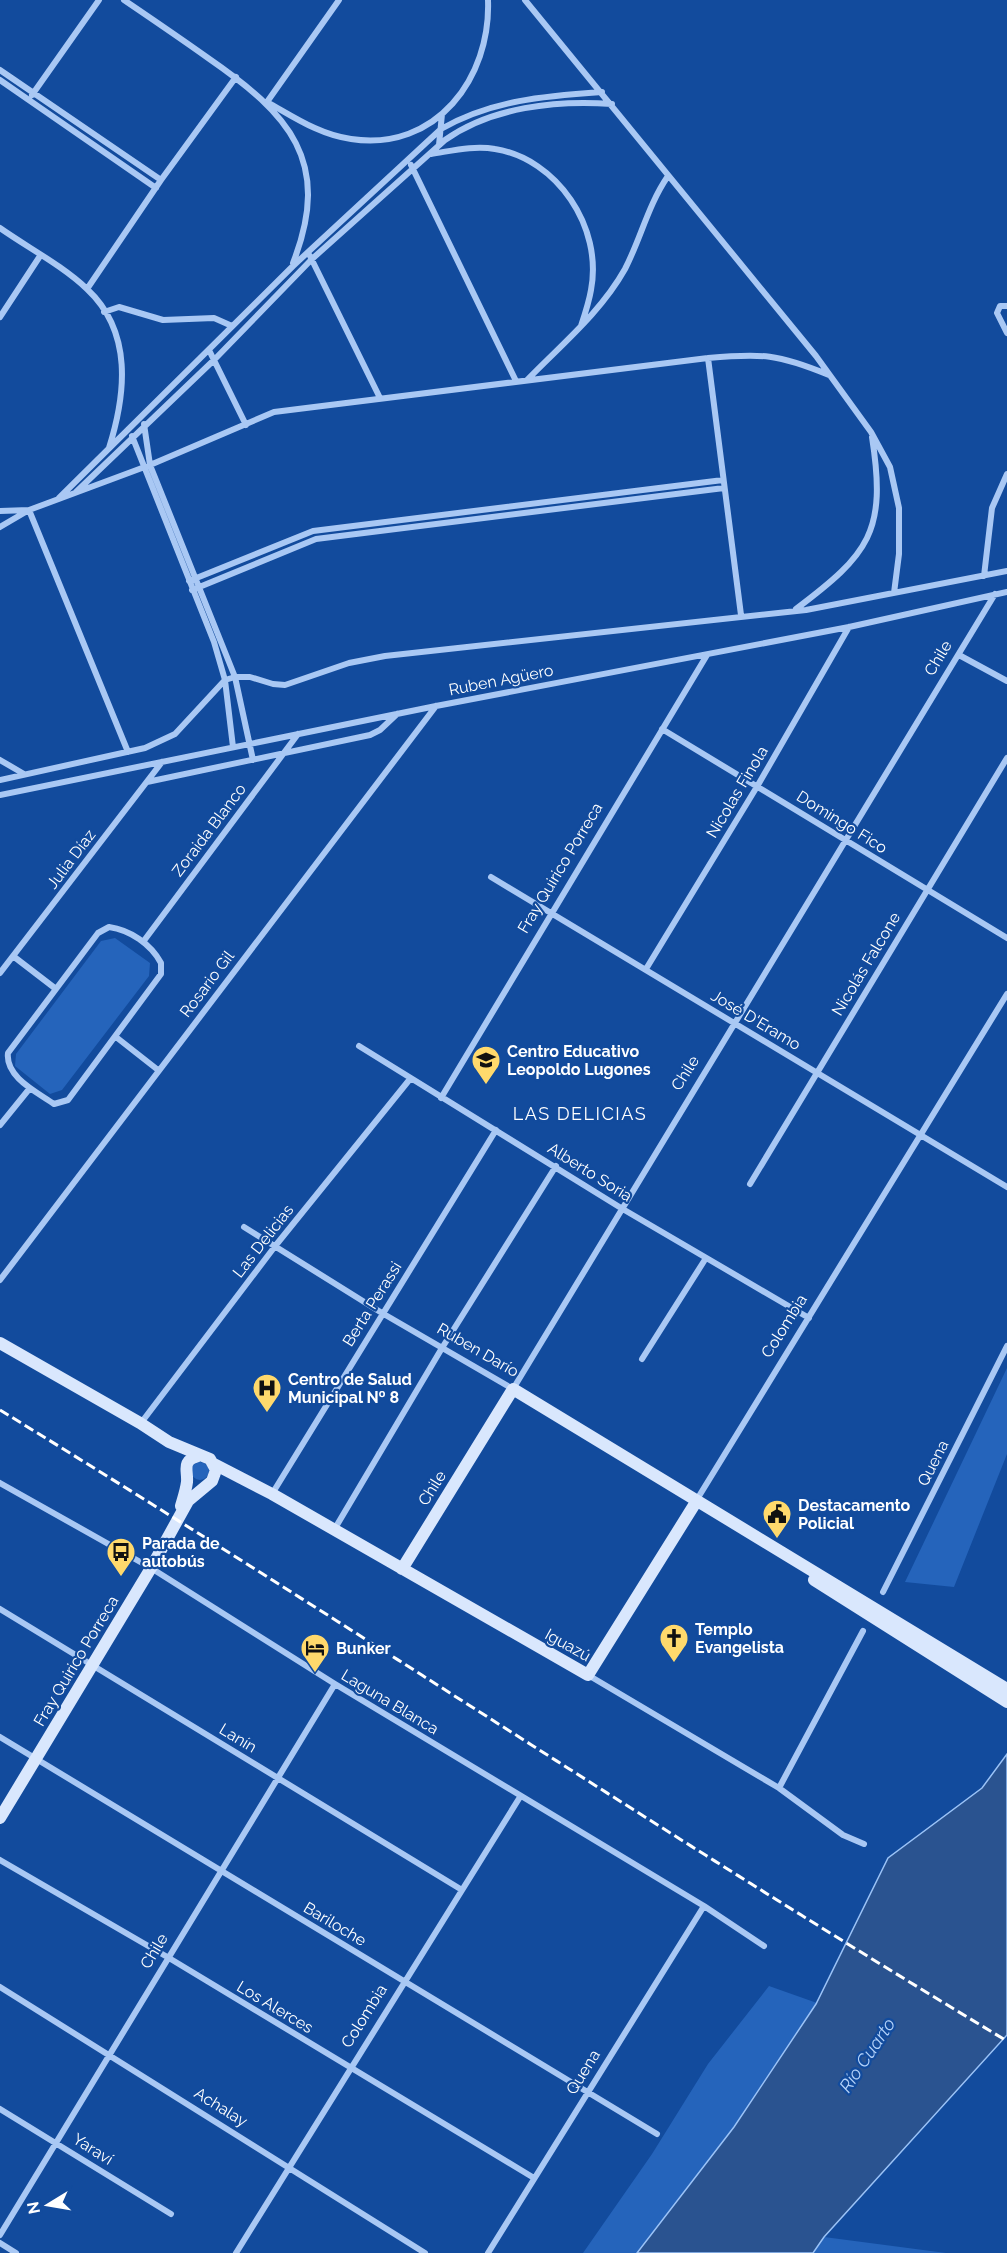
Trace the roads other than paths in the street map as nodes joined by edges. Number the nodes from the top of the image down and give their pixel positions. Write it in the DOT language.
graph roads {
  1 [pos="99,0"];
  2 [pos="124,0"];
  3 [pos="488,0"];
  4 [pos="525,0"];
  5 [pos="338,1"];
  6 [pos="0,70"];
  7 [pos="236,77"];
  8 [pos="0,80"];
  9 [pos="602,92"];
  10 [pos="33,93"];
  11 [pos="28,100"];
  12 [pos="267,102"];
  13 [pos="612,104"];
  14 [pos="442,114"];
  15 [pos="441,129"];
  16 [pos="439,145"];
  17 [pos="429,154"];
  18 [pos="408,159"];
  19 [pos="412,167"];
  20 [pos="668,176"];
  21 [pos="161,180"];
  22 [pos="156,188"];
  23 [pos="0,228"];
  24 [pos="307,252"];
  25 [pos="40,256"];
  26 [pos="312,259"];
  27 [pos="293,266"];
  28 [pos="297,274"];
  29 [pos="87,289"];
  30 [pos="1007,306"];
  31 [pos="104,312"];
  32 [pos="0,317"];
  33 [pos="232,326"];
  34 [pos="581,326"];
  35 [pos="1007,333"];
  36 [pos="209,350"];
  37 [pos="708,358"];
  38 [pos="214,359"];
  39 [pos="829,376"];
  40 [pos="526,380"];
  41 [pos="516,381"];
  42 [pos="380,398"];
  43 [pos="142,418"];
  44 [pos="145,425"];
  45 [pos="246,425"];
  46 [pos="130,430"];
  47 [pos="871,432"];
  48 [pos="133,437"];
  49 [pos="109,450"];
  50 [pos="105,464"];
  51 [pos="146,466"];
  52 [pos="1007,474"];
  53 [pos="723,480"];
  54 [pos="724,488"];
  55 [pos="73,494"];
  56 [pos="55,501"];
  57 [pos="30,510"];
  58 [pos="0,511"];
  59 [pos="0,527"];
  60 [pos="1007,571"];
  61 [pos="984,576"];
  62 [pos="196,577"];
  63 [pos="189,581"];
  64 [pos="200,586"];
  65 [pos="192,590"];
  66 [pos="1007,592"];
  67 [pos="894,593"];
  68 [pos="995,594"];
  69 [pos="795,609"];
  70 [pos="741,615"];
  71 [pos="849,627"];
  72 [pos="707,655"];
  73 [pos="959,655"];
  74 [pos="235,677"];
  75 [pos="225,680"];
  76 [pos="1007,681"];
  77 [pos="436,706"];
  78 [pos="397,714"];
  79 [pos="662,729"];
  80 [pos="298,734"];
  81 [pos="250,744"];
  82 [pos="233,747"];
  83 [pos="128,752"];
  84 [pos="282,754"];
  85 [pos="1007,758"];
  86 [pos="0,760"];
  87 [pos="253,760"];
  88 [pos="163,761"];
  89 [pos="25,775"];
  90 [pos="0,780"];
  91 [pos="146,783"];
  92 [pos="758,785"];
  93 [pos="0,795"];
  94 [pos="846,841"];
  95 [pos="491,877"];
  96 [pos="927,890"];
  97 [pos="553,914"];
  98 [pos="1007,938"];
  99 [pos="143,942"];
  100 [pos="13,956"];
  101 [pos="646,969"];
  102 [pos="0,973"];
  103 [pos="56,989"];
  104 [pos="1007,994"];
  105 [pos="735,1023"];
  106 [pos="116,1037"];
  107 [pos="358,1046"];
  108 [pos="158,1070"];
  109 [pos="817,1072"];
  110 [pos="410,1079"];
  111 [pos="30,1088"];
  112 [pos="441,1098"];
  113 [pos="0,1125"];
  114 [pos="496,1130"];
  115 [pos="922,1134"];
  116 [pos="556,1166"];
  117 [pos="750,1184"];
  118 [pos="1007,1187"];
  119 [pos="621,1208"];
  120 [pos="244,1227"];
  121 [pos="276,1245"];
  122 [pos="706,1258"];
  123 [pos="0,1280"];
  124 [pos="382,1313"];
  125 [pos="809,1318"];
  126 [pos="0,1343"];
  127 [pos="1007,1346"];
  128 [pos="442,1348"];
  129 [pos="642,1359"];
  130 [pos="513,1389"];
  131 [pos="140,1423"];
  132 [pos="169,1442"];
  133 [pos="198,1456"];
  134 [pos="214,1464"];
  135 [pos="185,1467"];
  136 [pos="188,1480"];
  137 [pos="250,1482"];
  138 [pos="0,1483"];
  139 [pos="207,1484"];
  140 [pos="272,1494"];
  141 [pos="696,1502"];
  142 [pos="178,1519"];
  143 [pos="334,1530"];
  144 [pos="151,1568"];
  145 [pos="402,1569"];
  146 [pos="883,1592"];
  147 [pos="0,1609"];
  148 [pos="863,1631"];
  149 [pos="920,1642"];
  150 [pos="93,1665"];
  151 [pos="588,1674"];
  152 [pos="335,1684"];
  153 [pos="1007,1689"];
  154 [pos="1007,1702"];
  155 [pos="0,1737"];
  156 [pos="36,1758"];
  157 [pos="279,1779"];
  158 [pos="779,1788"];
  159 [pos="520,1797"];
  160 [pos="0,1818"];
  161 [pos="864,1844"];
  162 [pos="0,1860"];
  163 [pos="222,1872"];
  164 [pos="462,1890"];
  165 [pos="704,1906"];
  166 [pos="764,1946"];
  167 [pos="169,1958"];
  168 [pos="405,1982"];
  169 [pos="0,1987"];
  170 [pos="111,2054"];
  171 [pos="350,2069"];
  172 [pos="588,2089"];
  173 [pos="0,2109"];
  174 [pos="657,2134"];
  175 [pos="56,2143"];
  176 [pos="290,2166"];
  177 [pos="534,2178"];
  178 [pos="171,2214"];
  179 [pos="0,2235"];
  180 [pos="0,2243"];
  181 [pos="16,2253"];
  182 [pos="236,2253"];
  183 [pos="425,2253"];
  184 [pos="488,2253"];
  1 -- 10 [label="street"];
  2 -- 7 [label="street"];
  3 -- 14 [label="street"];
  4 -- 9 [label="street"];
  5 -- 12 [label="street"];
  6 -- 10 [label="street"];
  7 -- 12 [label="street"];
  7 -- 21 [label="street"];
  8 -- 11 [label="street"];
  9 -- 13 [label="street"];
  9 -- 15 [label="street"];
  10 -- 11 [label="street"];
  10 -- 21 [label="street"];
  11 -- 22 [label="street"];
  12 -- 14 [label="street"];
  12 -- 27 [label="street"];
  13 -- 16 [label="street"];
  13 -- 20 [label="street"];
  14 -- 15 [label="street"];
  15 -- 16 [label="street"];
  15 -- 18 [label="street"];
  16 -- 17 [label="street"];
  17 -- 19 [label="street"];
  17 -- 34 [label="street"];
  18 -- 19 [label="street"];
  18 -- 24 [label="street"];
  19 -- 26 [label="street"];
  19 -- 41 [label="street"];
  20 -- 34 [label="street"];
  20 -- 39 [label="street"];
  21 -- 22 [label="street"];
  22 -- 29 [label="street"];
  23 -- 25 [label="street"];
  24 -- 26 [label="street"];
  24 -- 27 [label="street"];
  25 -- 29 [label="street"];
  25 -- 32 [label="street"];
  26 -- 28 [label="street"];
  26 -- 42 [label="street"];
  27 -- 28 [label="street"];
  27 -- 33 [label="street"];
  28 -- 38 [label="street"];
  29 -- 31 [label="street"];
  30 -- 35 [label="street"];
  31 -- 33 [label="street"];
  31 -- 49 [label="street"];
  33 -- 36 [label="street"];
  34 -- 40 [label="street"];
  36 -- 38 [label="street"];
  36 -- 43 [label="street"];
  37 -- 39 [label="street"];
  37 -- 40 [label="street"];
  37 -- 53 [label="street"];
  38 -- 44 [label="street"];
  38 -- 45 [label="street"];
  39 -- 47 [label="street"];
  40 -- 41 [label="street"];
  41 -- 42 [label="street"];
  42 -- 45 [label="street"];
  43 -- 44 [label="street"];
  43 -- 46 [label="street"];
  44 -- 48 [label="street"];
  44 -- 51 [label="street"];
  45 -- 51 [label="street"];
  46 -- 48 [label="street"];
  46 -- 49 [label="street"];
  47 -- 67 [label="street"];
  47 -- 69 [label="street"];
  48 -- 50 [label="street"];
  48 -- 51 [label="street"];
  49 -- 50 [label="street"];
  49 -- 56 [label="street"];
  50 -- 55 [label="street"];
  51 -- 55 [label="street"];
  51 -- 62 [label="street"];
  51 -- 63 [label="street"];
  52 -- 61 [label="street"];
  53 -- 54 [label="street"];
  53 -- 62 [label="street"];
  54 -- 64 [label="street"];
  54 -- 70 [label="street"];
  55 -- 56 [label="street"];
  56 -- 57 [label="street"];
  57 -- 58 [label="street"];
  57 -- 59 [label="street"];
  57 -- 83 [label="street"];
  60 -- 61 [label="street"];
  61 -- 67 [label="street"];
  62 -- 63 [label="street"];
  62 -- 64 [label="street"];
  63 -- 65 [label="street"];
  64 -- 65 [label="street"];
  64 -- 74 [label="street"];
  65 -- 75 [label="street"];
  66 -- 68 [label="street, Ruben Agüero"];
  67 -- 69 [label="street"];
  68 -- 71 [label="street, Ruben Agüero"];
  68 -- 73 [label="street, Chile"];
  69 -- 70 [label="street"];
  70 -- 74 [label="street"];
  71 -- 72 [label="street, Ruben Agüero"];
  71 -- 92 [label="street, Nicolas Finola"];
  72 -- 77 [label="street, Ruben Agüero"];
  72 -- 79 [label="street, Fray Quirico Porreca"];
  73 -- 76 [label="street"];
  73 -- 94 [label="street, Chile"];
  74 -- 75 [label="street"];
  74 -- 81 [label="street"];
  75 -- 82 [label="street"];
  75 -- 83 [label="street"];
  77 -- 78 [label="street, Ruben Agüero"];
  77 -- 108 [label="street, Rosario Gil"];
  78 -- 80 [label="street, Ruben Agüero"];
  78 -- 84 [label="street"];
  79 -- 92 [label="street, Domingo Fico"];
  79 -- 97 [label="street, Fray Quirico Porreca"];
  80 -- 81 [label="street, Ruben Agüero"];
  80 -- 84 [label="street, Zoraida Blanco"];
  81 -- 82 [label="street, Ruben Agüero"];
  81 -- 87 [label="street"];
  82 -- 88 [label="street, Ruben Agüero"];
  83 -- 89 [label="street"];
  84 -- 87 [label="street"];
  84 -- 99 [label="street, Zoraida Blanco"];
  85 -- 96 [label="street, Nicolás Falcone"];
  86 -- 89 [label="street"];
  87 -- 91 [label="street"];
  88 -- 91 [label="street, Julia Díaz"];
  88 -- 93 [label="street, Ruben Agüero"];
  89 -- 90 [label="street"];
  91 -- 100 [label="street, Julia Díaz"];
  92 -- 94 [label="street, Domingo Fico"];
  92 -- 101 [label="street, Nicolas Finola"];
  94 -- 96 [label="street, Domingo Fico"];
  94 -- 105 [label="street, Chile"];
  95 -- 97 [label="street, José D'Eramo"];
  96 -- 98 [label="street, Domingo Fico"];
  96 -- 109 [label="street, Nicolás Falcone"];
  97 -- 101 [label="street, José D'Eramo"];
  97 -- 112 [label="street, Fray Quirico Porreca"];
  99 -- 103 [label="street"];
  99 -- 106 [label="street"];
  100 -- 102 [label="street, Julia Díaz"];
  100 -- 103 [label="street"];
  101 -- 105 [label="street, José D'Eramo"];
  103 -- 111 [label="street"];
  104 -- 115 [label="street, Colombia"];
  105 -- 109 [label="street, José D'Eramo"];
  105 -- 119 [label="street, Chile"];
  106 -- 108 [label="street"];
  106 -- 111 [label="street"];
  107 -- 110 [label="street, Alberto Soria"];
  108 -- 123 [label="street, Rosario Gil"];
  109 -- 115 [label="street, José D'Eramo"];
  109 -- 117 [label="street, Nicolás Falcone"];
  110 -- 112 [label="street, Alberto Soria"];
  110 -- 121 [label="street, Las Delicias"];
  111 -- 113 [label="street"];
  112 -- 114 [label="street, Alberto Soria"];
  114 -- 116 [label="street, Alberto Soria"];
  114 -- 124 [label="street, Berta Perassi"];
  115 -- 118 [label="street, José D'Eramo"];
  115 -- 125 [label="street, Colombia"];
  116 -- 119 [label="street, Alberto Soria"];
  116 -- 128 [label="street"];
  119 -- 122 [label="street, Alberto Soria"];
  119 -- 130 [label="street, Chile"];
  120 -- 121 [label="street, Ruben Darío"];
  121 -- 124 [label="street, Ruben Darío"];
  121 -- 131 [label="street, Las Delicias"];
  122 -- 125 [label="street, Alberto Soria"];
  122 -- 129 [label="street"];
  124 -- 128 [label="street, Ruben Darío"];
  124 -- 140 [label="street, Berta Perassi"];
  125 -- 141 [label="street, Colombia"];
  126 -- 131 [label="main road"];
  127 -- 146 [label="street, Quena"];
  128 -- 130 [label="street, Ruben Darío"];
  128 -- 143 [label="street"];
  130 -- 141 [label="main road, Ruben Darío"];
  130 -- 145 [label="main road, Chile"];
  131 -- 132 [label="main road"];
  132 -- 133 [label="main road"];
  132 -- 135 [label="main road"];
  133 -- 134 [label="main road"];
  133 -- 135 [label="main road"];
  134 -- 137 [label="main road, Iguazú"];
  134 -- 139 [label="main road"];
  135 -- 136 [label="main road, Fray Quirico Porreca"];
  136 -- 139 [label="main road"];
  136 -- 142 [label="main road, Fray Quirico Porreca"];
  137 -- 139 [label="main road, Iguazú"];
  137 -- 140 [label="main road, Iguazú"];
  138 -- 144 [label="street, Laguna Blanca"];
  139 -- 142 [label="main road, Fray Quirico Porreca"];
  140 -- 143 [label="main road, Iguazú"];
  141 -- 149 [label="main road, Ruben Darío"];
  141 -- 151 [label="main road, Colombia"];
  142 -- 144 [label="main road, Fray Quirico Porreca"];
  143 -- 145 [label="main road, Iguazú"];
  144 -- 150 [label="main road, Fray Quirico Porreca"];
  144 -- 152 [label="street, Laguna Blanca"];
  145 -- 151 [label="main road, Iguazú"];
  147 -- 150 [label="street, Lanín"];
  148 -- 158 [label="street"];
  149 -- 153 [label="main road"];
  149 -- 154 [label="main road"];
  150 -- 156 [label="main road, Fray Quirico Porreca"];
  150 -- 157 [label="street, Lanín"];
  151 -- 158 [label="street, Iguazú"];
  152 -- 157 [label="street, Chile"];
  152 -- 159 [label="street, Laguna Blanca"];
  155 -- 156 [label="street, Bariloche"];
  156 -- 160 [label="main road, Fray Quirico Porreca"];
  156 -- 163 [label="street, Bariloche"];
  157 -- 163 [label="street, Chile"];
  157 -- 164 [label="street, Lanín"];
  158 -- 161 [label="street, Iguazú"];
  159 -- 164 [label="street, Colombia"];
  159 -- 165 [label="street, Laguna Blanca"];
  162 -- 167 [label="street, Los Alerces"];
  163 -- 167 [label="street, Chile"];
  163 -- 168 [label="street, Bariloche"];
  164 -- 168 [label="street, Colombia"];
  165 -- 166 [label="street, Laguna Blanca"];
  165 -- 172 [label="street, Quena"];
  167 -- 170 [label="street, Chile"];
  167 -- 171 [label="street, Los Alerces"];
  168 -- 171 [label="street, Colombia"];
  168 -- 172 [label="street, Bariloche"];
  169 -- 170 [label="street, Achalay"];
  170 -- 175 [label="street, Chile"];
  170 -- 176 [label="street, Achalay"];
  171 -- 176 [label="street, Colombia"];
  171 -- 177 [label="street, Los Alerces"];
  172 -- 174 [label="street, Bariloche"];
  172 -- 177 [label="street, Quena"];
  173 -- 175 [label="street, Yaraví"];
  175 -- 178 [label="street, Yaraví"];
  175 -- 179 [label="street, Chile"];
  176 -- 182 [label="street, Colombia"];
  176 -- 183 [label="street, Achalay"];
  177 -- 184 [label="street, Quena"];
  180 -- 181 [label="street"];
}
